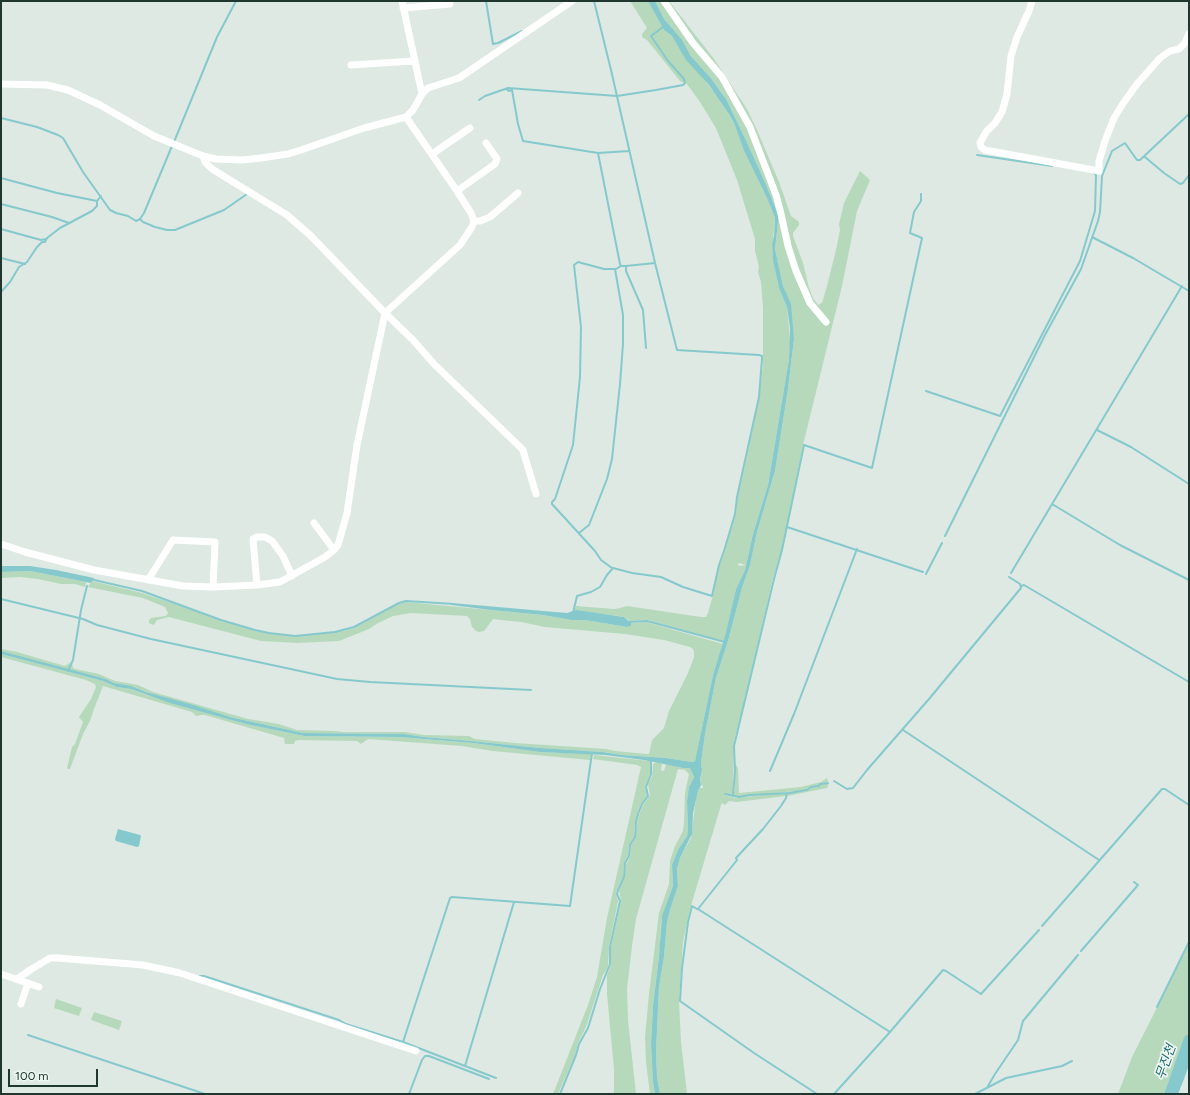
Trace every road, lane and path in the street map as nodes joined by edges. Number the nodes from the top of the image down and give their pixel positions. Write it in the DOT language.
graph roads {
  1 [pos="572,1"];
  2 [pos="664,1"];
  3 [pos="1032,1"];
  4 [pos="402,4"];
  5 [pos="450,4"];
  6 [pos="1189,34"];
  7 [pos="414,61"];
  8 [pos="351,65"];
  9 [pos="1,84"];
  10 [pos="422,94"];
  11 [pos="406,117"];
  12 [pos="470,128"];
  13 [pos="486,143"];
  14 [pos="432,154"];
  15 [pos="203,156"];
  16 [pos="457,190"];
  17 [pos="518,193"];
  18 [pos="474,221"];
  19 [pos="385,313"];
  20 [pos="826,322"];
  21 [pos="536,494"];
  22 [pos="314,523"];
  23 [pos="1,544"];
  24 [pos="334,550"];
  25 [pos="292,576"];
  26 [pos="148,580"];
  27 [pos="257,586"];
  28 [pos="213,587"];
  29 [pos="1,974"];
  30 [pos="17,980"];
  31 [pos="28,983"];
  32 [pos="40,987"];
  33 [pos="21,1004"];
  34 [pos="416,1051"];
  1 -- 10 [label="street"];
  2 -- 20 [label="street"];
  3 -- 6 [label="street"];
  4 -- 5 [label="street"];
  4 -- 7 [label="street"];
  7 -- 8 [label="street"];
  7 -- 10 [label="street"];
  9 -- 15 [label="street"];
  10 -- 11 [label="street"];
  11 -- 14 [label="street"];
  11 -- 15 [label="street"];
  12 -- 14 [label="street"];
  13 -- 16 [label="street"];
  14 -- 16 [label="street"];
  15 -- 19 [label="street"];
  16 -- 18 [label="street"];
  17 -- 18 [label="street"];
  18 -- 19 [label="street"];
  19 -- 21 [label="street"];
  19 -- 24 [label="street"];
  22 -- 24 [label="street"];
  23 -- 26 [label="street"];
  24 -- 25 [label="street"];
  25 -- 27 [label="street"];
  25 -- 27 [label="street"];
  26 -- 28 [label="street"];
  26 -- 28 [label="street"];
  27 -- 28 [label="street"];
  29 -- 30 [label="street"];
  30 -- 31 [label="street"];
  30 -- 34 [label="street"];
  31 -- 32 [label="street"];
  31 -- 33 [label="street"];
}
